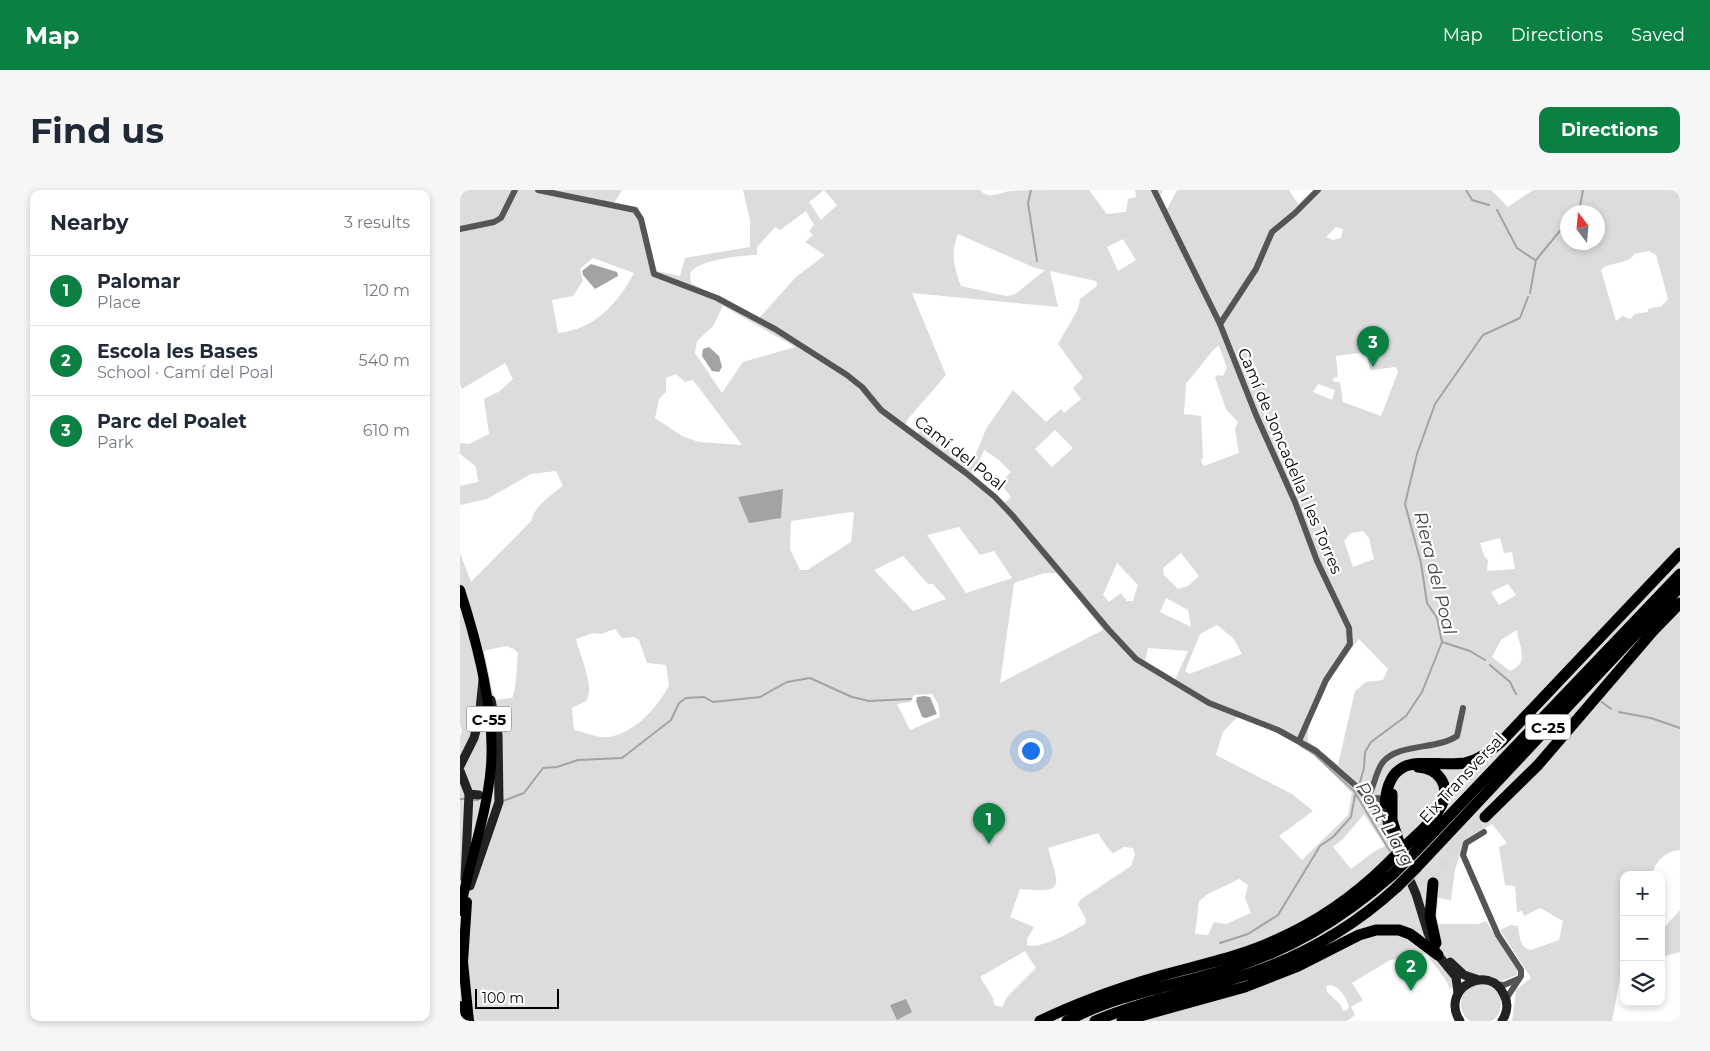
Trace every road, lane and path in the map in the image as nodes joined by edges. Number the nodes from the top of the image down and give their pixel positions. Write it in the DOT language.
graph roads {
  1 [pos="515,190"];
  2 [pos="538,190"];
  3 [pos="1154,190"];
  4 [pos="1318,190"];
  5 [pos="460,229"];
  6 [pos="1220,324"];
  7 [pos="1680,554"];
  8 [pos="1680,562"];
  9 [pos="1680,574"];
  10 [pos="1680,587"];
  11 [pos="460,590"];
  12 [pos="1680,603"];
  13 [pos="1587,669"];
  14 [pos="483,680"];
  15 [pos="1463,708"];
  16 [pos="1299,741"];
  17 [pos="460,766"];
  18 [pos="460,771"];
  19 [pos="469,794"];
  20 [pos="479,795"];
  21 [pos="1374,799"];
  22 [pos="1485,817"];
  23 [pos="1386,819"];
  24 [pos="1484,832"];
  25 [pos="1405,850"];
  26 [pos="1389,870"];
  27 [pos="1433,883"];
  28 [pos="467,890"];
  29 [pos="460,911"];
  30 [pos="1436,943"];
  31 [pos="464,951"];
  32 [pos="1438,955"];
  33 [pos="1519,978"];
  34 [pos="1479,980"];
  35 [pos="1495,984"];
  36 [pos="1458,993"];
  37 [pos="1506,999"];
  38 [pos="460,1005"];
  39 [pos="1457,1018"];
  40 [pos="466,1021"];
  41 [pos="1040,1021"];
  42 [pos="1067,1021"];
  43 [pos="1095,1021"];
  44 [pos="1122,1021"];
  45 [pos="1502,1021"];
  1 -- 5 [label="street"];
  2 -- 16 [label="street, Camí del Poal"];
  3 -- 6 [label="street, Camí de Joncadella i les Torres"];
  4 -- 6 [label="street"];
  6 -- 16 [label="street, Camí de Joncadella i les Torres"];
  7 -- 21 [label="highway"];
  8 -- 13 [label="highway"];
  9 -- 13 [label="highway, Eix Transversal / C-25"];
  10 -- 43 [label="highway, Eix Transversal / C-25, bridge"];
  11 -- 14 [label="main road, C-55"];
  12 -- 22 [label="highway"];
  13 -- 25 [label="highway, Eix Transversal / C-25"];
  14 -- 17 [label="street"];
  14 -- 28 [label="main road, C-55"];
  14 -- 28 [label="street"];
  15 -- 21 [label="street"];
  16 -- 21 [label="street, Camí del Poal"];
  18 -- 19 [label="street"];
  19 -- 20 [label="street"];
  19 -- 28 [label="street"];
  21 -- 23 [label="street, Camí del Poal"];
  21 -- 23 [label="street, Camí del Poal"];
  21 -- 25 [label="street, Camí del Poal"];
  23 -- 32 [label="street, Camí del Poal"];
  24 -- 33 [label="street"];
  25 -- 25 [label="highway"];
  25 -- 26 [label="highway, Eix Transversal / C-25, bridge"];
  25 -- 30 [label="street, Camí del Poal"];
  26 -- 41 [label="highway"];
  26 -- 42 [label="highway, Eix Transversal / C-25"];
  27 -- 30 [label="highway"];
  28 -- 29 [label="main road, C-55"];
  28 -- 31 [label="main road, C-55"];
  30 -- 34 [label="street, Camí del Poal"];
  31 -- 38 [label="main road, C-55"];
  31 -- 40 [label="main road, C-55"];
  32 -- 36 [label="street, Camí del Poal"];
  32 -- 44 [label="highway"];
  33 -- 35 [label="street"];
  33 -- 37 [label="street"];
  34 -- 35 [label="street, Camí del Poal"];
  34 -- 36 [label="street"];
  35 -- 37 [label="street"];
  36 -- 39 [label="street"];
  37 -- 45 [label="street"];
  38 -- 40 [label="main road, C-55"];
}
